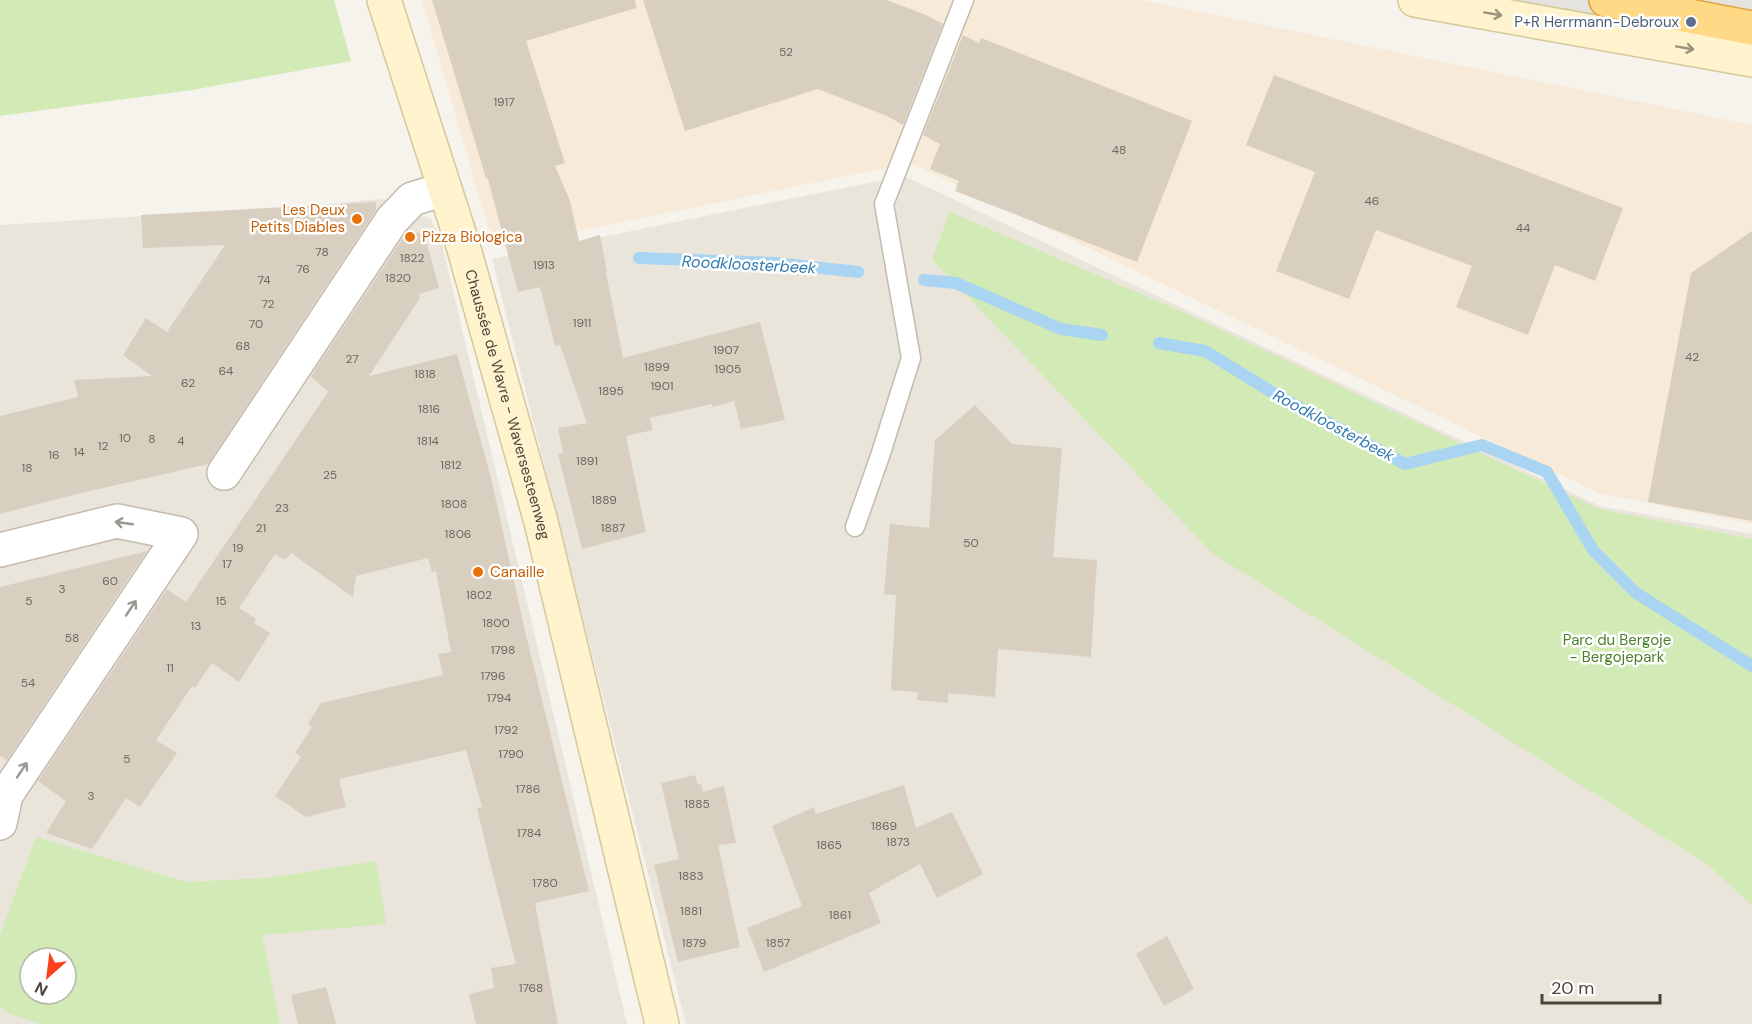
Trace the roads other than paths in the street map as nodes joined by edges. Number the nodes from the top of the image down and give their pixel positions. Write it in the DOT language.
graph roads {
  1 [pos="384,0"];
  2 [pos="964,0"];
  3 [pos="1415,0"];
  4 [pos="1606,0"];
  5 [pos="1752,28"];
  6 [pos="1752,60"];
  7 [pos="445,189"];
  8 [pos="224,473"];
  9 [pos="855,527"];
  10 [pos="0,550"];
  11 [pos="0,823"];
  12 [pos="662,1024"];
  1 -- 7 [label="main road, Chaussée de Wavre - Waversesteenweg"];
  2 -- 9 [label="lane"];
  3 -- 6 [label="main road, one-way"];
  4 -- 5 [label="highway"];
  7 -- 8 [label="street"];
  7 -- 12 [label="main road, Chaussée de Wavre - Waversesteenweg"];
  11 -- 10 [label="street, one-way"];
}
